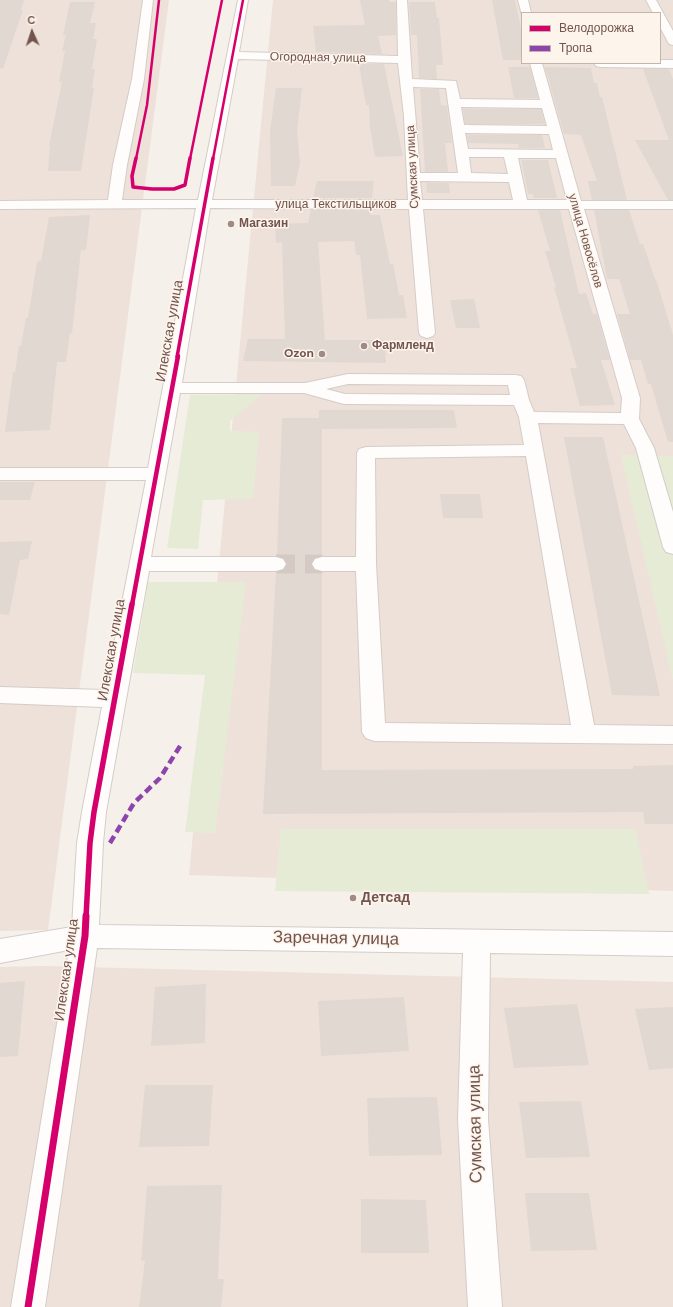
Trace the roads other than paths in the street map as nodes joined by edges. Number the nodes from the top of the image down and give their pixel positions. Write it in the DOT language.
graph roads {
  1 [pos="148,0"];
  2 [pos="243,0"];
  3 [pos="402,0"];
  4 [pos="523,0"];
  5 [pos="651,0"];
  6 [pos="526,12"];
  7 [pos="657,12"];
  8 [pos="661,18"];
  9 [pos="673,42"];
  10 [pos="232,55"];
  11 [pos="404,60"];
  12 [pos="536,64"];
  13 [pos="661,64"];
  14 [pos="673,64"];
  15 [pos="407,84"];
  16 [pos="455,103"];
  17 [pos="548,104"];
  18 [pos="459,129"];
  19 [pos="554,130"];
  20 [pos="462,153"];
  21 [pos="510,154"];
  22 [pos="560,154"];
  23 [pos="413,177"];
  24 [pos="466,177"];
  25 [pos="515,178"];
  26 [pos="204,204"];
  27 [pos="0,205"];
  28 [pos="114,205"];
  29 [pos="415,205"];
  30 [pos="521,205"];
  31 [pos="673,205"];
  32 [pos="575,206"];
  33 [pos="427,334"];
  34 [pos="172,388"];
  35 [pos="524,409"];
  36 [pos="630,419"];
  37 [pos="533,450"];
  38 [pos="0,474"];
  39 [pos="156,474"];
  40 [pos="673,547"];
  41 [pos="140,564"];
  42 [pos="276,564"];
  43 [pos="322,564"];
  44 [pos="366,564"];
  45 [pos="0,695"];
  46 [pos="115,699"];
  47 [pos="584,734"];
  48 [pos="673,735"];
  49 [pos="85,936"];
  50 [pos="477,941"];
  51 [pos="673,944"];
  52 [pos="0,951"];
  53 [pos="28,1307"];
  54 [pos="485,1307"];
  1 -- 28 [label="street"];
  2 -- 10 [label="street, Илекская улица"];
  3 -- 11 [label="street, Сумская улица"];
  4 -- 6 [label="street"];
  5 -- 7 [label="street"];
  8 -- 9 [label="street"];
  10 -- 11 [label="street, Огородная улица"];
  10 -- 26 [label="street, Илекская улица"];
  11 -- 15 [label="street, Сумская улица"];
  12 -- 17 [label="street, улица Новосёлов"];
  13 -- 14 [label="street"];
  15 -- 16 [label="street"];
  15 -- 23 [label="street, Сумская улица"];
  16 -- 17 [label="street"];
  16 -- 18 [label="street"];
  17 -- 19 [label="street, улица Новосёлов"];
  18 -- 19 [label="street"];
  18 -- 20 [label="street"];
  19 -- 22 [label="street, улица Новосёлов"];
  20 -- 21 [label="street"];
  20 -- 24 [label="street"];
  21 -- 22 [label="street"];
  21 -- 25 [label="street"];
  22 -- 32 [label="street, улица Новосёлов"];
  23 -- 24 [label="street"];
  23 -- 29 [label="street, Сумская улица"];
  24 -- 25 [label="street"];
  25 -- 30 [label="street"];
  26 -- 28 [label="street, улица Текстильщиков"];
  26 -- 29 [label="street, улица Текстильщиков"];
  26 -- 34 [label="street, Илекская улица"];
  27 -- 28 [label="street, улица Текстильщиков"];
  29 -- 30 [label="street, улица Текстильщиков"];
  29 -- 33 [label="street, Сумская улица"];
  30 -- 32 [label="street, улица Текстильщиков"];
  31 -- 32 [label="street, улица Текстильщиков"];
  32 -- 36 [label="street, улица Новосёлов"];
  34 -- 35 [label="street"];
  34 -- 39 [label="street, Илекская улица"];
  35 -- 36 [label="street"];
  35 -- 37 [label="street"];
  36 -- 40 [label="street"];
  37 -- 44 [label="street"];
  37 -- 47 [label="street"];
  38 -- 39 [label="street"];
  39 -- 41 [label="street, Илекская улица"];
  41 -- 42 [label="street"];
  41 -- 46 [label="street, Илекская улица"];
  43 -- 44 [label="street"];
  44 -- 47 [label="street"];
  45 -- 46 [label="street"];
  46 -- 49 [label="street, Илекская улица"];
  47 -- 48 [label="street"];
  49 -- 50 [label="street, Заречная улица"];
  49 -- 52 [label="street, Заречная улица"];
  49 -- 53 [label="street, Илекская улица"];
  50 -- 51 [label="street, Заречная улица"];
  50 -- 54 [label="street, Сумская улица"];
}
